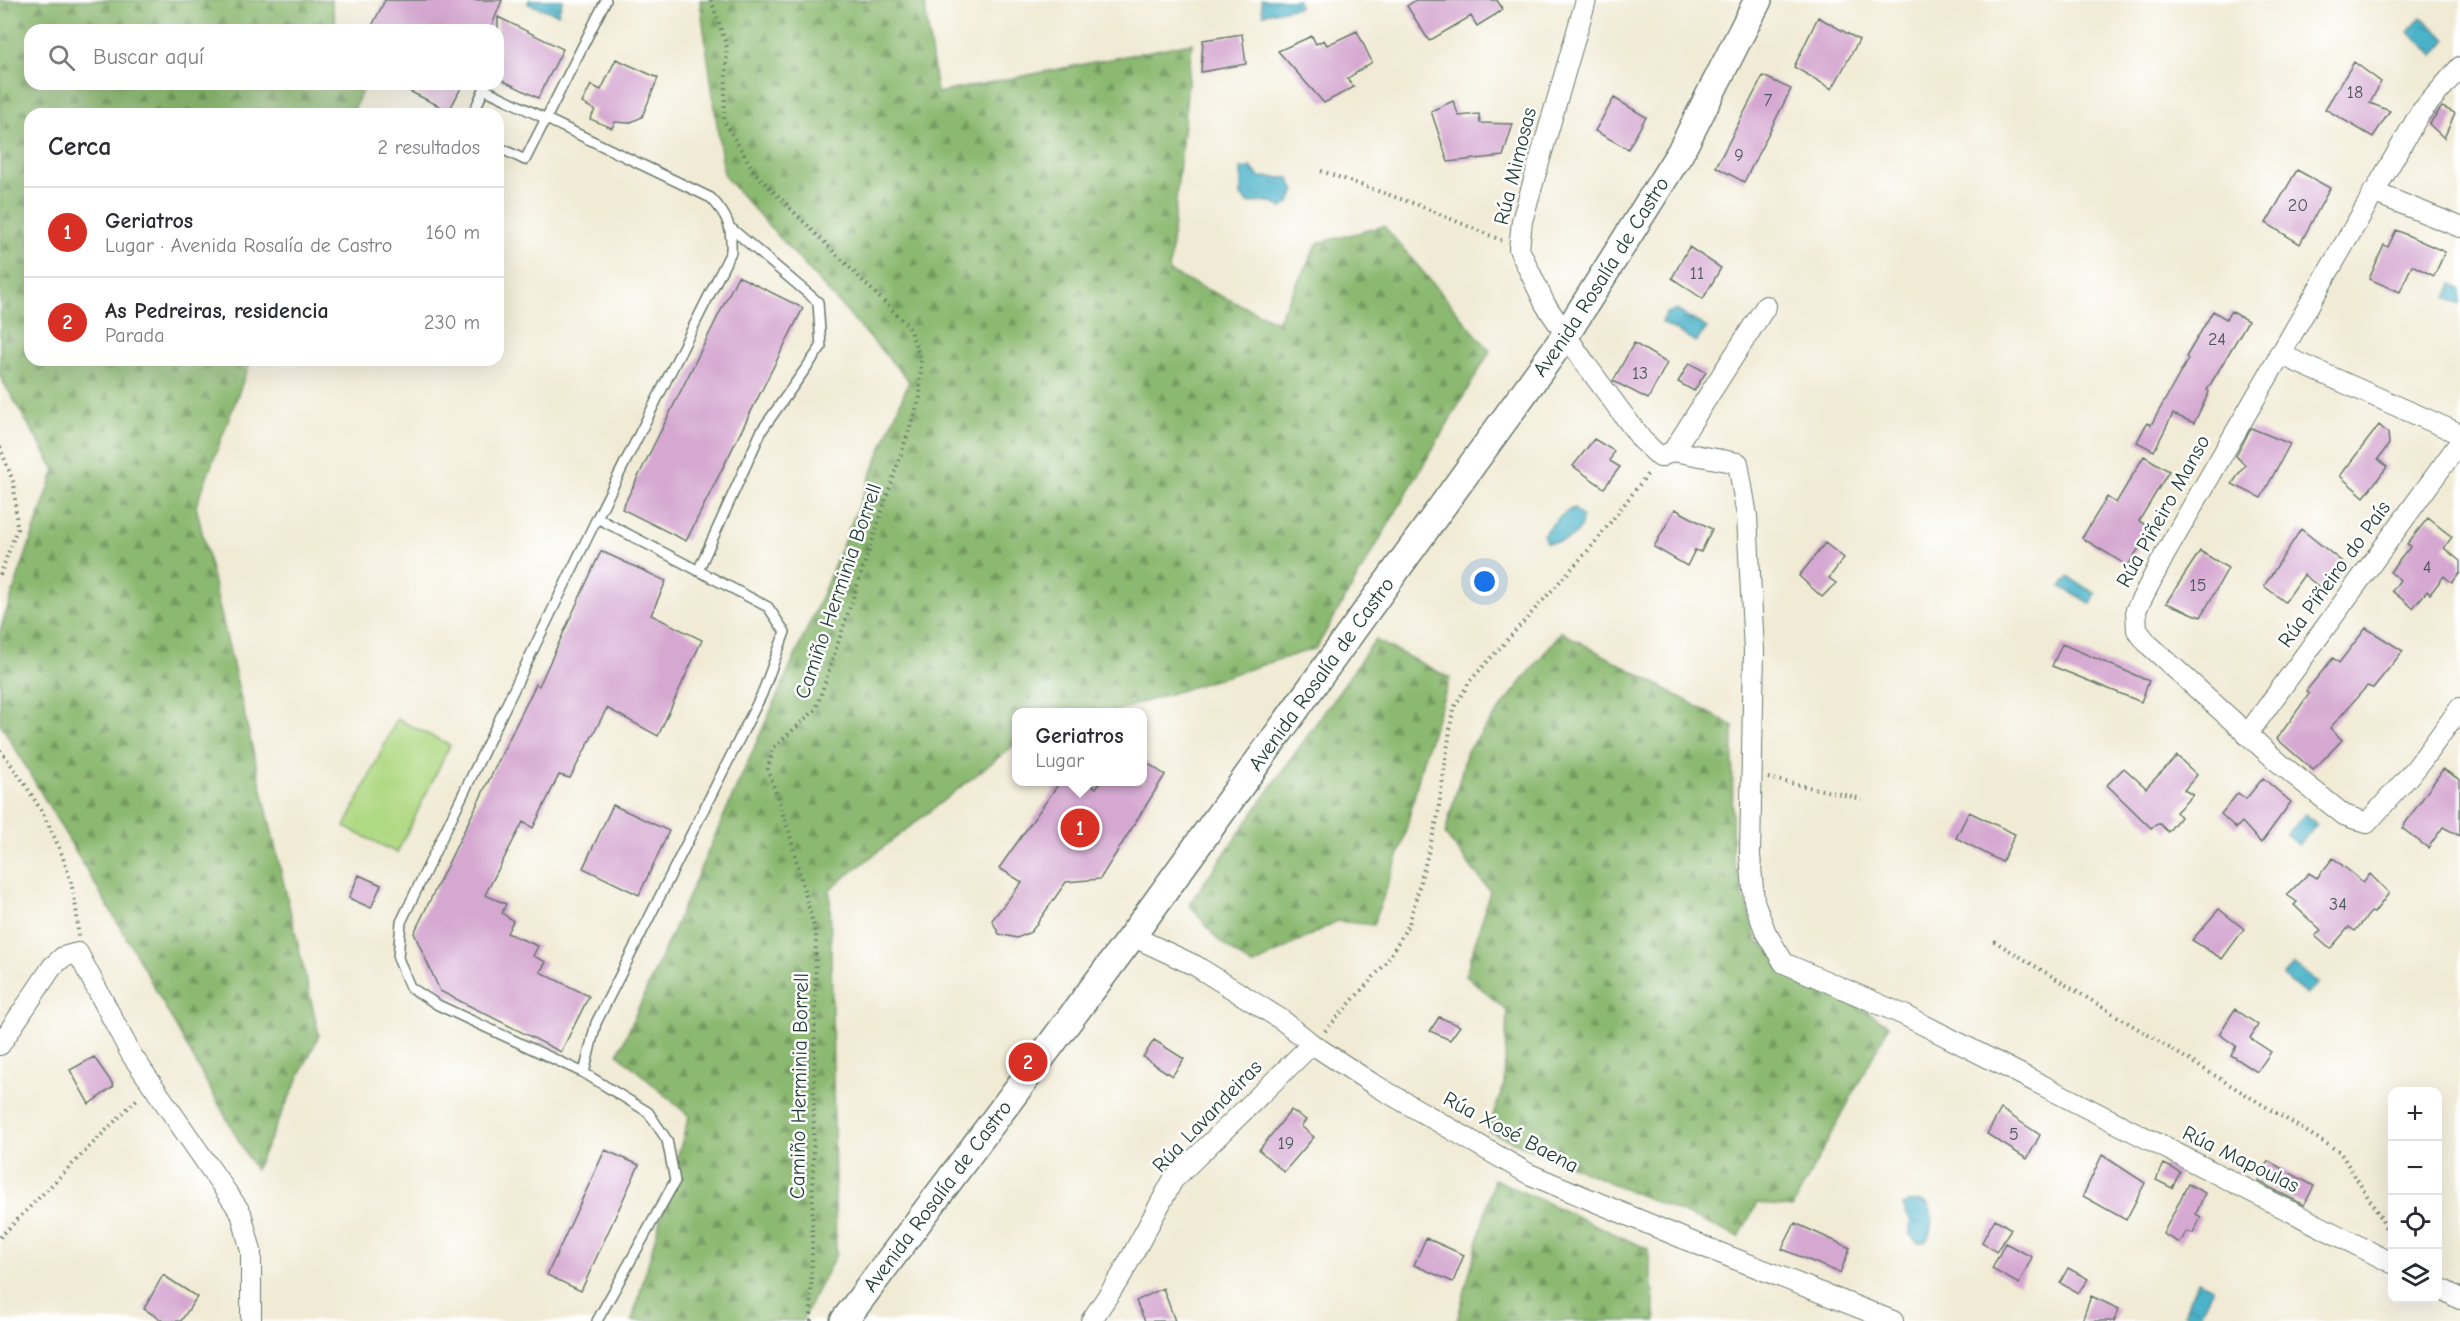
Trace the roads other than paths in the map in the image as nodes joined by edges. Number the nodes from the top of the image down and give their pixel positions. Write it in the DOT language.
graph roads {
  1 [pos="606,0"];
  2 [pos="1586,0"];
  3 [pos="1758,0"];
  4 [pos="2460,67"];
  5 [pos="484,90"];
  6 [pos="486,90"];
  7 [pos="476,108"];
  8 [pos="546,117"];
  9 [pos="504,150"];
  10 [pos="2373,192"];
  11 [pos="2460,227"];
  12 [pos="732,229"];
  13 [pos="1766,306"];
  14 [pos="1566,336"];
  15 [pos="2279,354"];
  16 [pos="2460,434"];
  17 [pos="2460,442"];
  18 [pos="1666,454"];
  19 [pos="597,518"];
  20 [pos="698,571"];
  21 [pos="2460,708"];
  22 [pos="2247,735"];
  23 [pos="1132,936"];
  24 [pos="1312,1044"];
  25 [pos="0,1045"];
  26 [pos="584,1073"];
  27 [pos="2388,1261"];
  28 [pos="2442,1289"];
  29 [pos="2460,1299"];
  30 [pos="251,1321"];
  31 [pos="597,1321"];
  32 [pos="844,1321"];
  33 [pos="1091,1321"];
  34 [pos="1893,1321"];
  1 -- 8 [label="lane"];
  2 -- 14 [label="street, Rúa Mimosas"];
  3 -- 14 [label="street, Avenida Rosalía de Castro"];
  4 -- 10 [label="street, Rúa Piñeiro Manso"];
  5 -- 7 [label="lane"];
  6 -- 8 [label="lane"];
  8 -- 9 [label="lane"];
  8 -- 12 [label="lane"];
  10 -- 11 [label="street"];
  10 -- 15 [label="street, Rúa Piñeiro Manso"];
  12 -- 19 [label="lane"];
  12 -- 20 [label="lane"];
  13 -- 18 [label="street"];
  14 -- 18 [label="street, Rúa Mimosas"];
  14 -- 23 [label="street, Avenida Rosalía de Castro"];
  15 -- 16 [label="street"];
  15 -- 22 [label="street, Rúa Piñeiro Manso"];
  17 -- 22 [label="street, Rúa Piñeiro do País"];
  18 -- 27 [label="street, Rúa Mapoulas"];
  19 -- 20 [label="lane"];
  19 -- 26 [label="lane"];
  20 -- 26 [label="lane"];
  21 -- 22 [label="street, Rúa Piñeiro Manso"];
  23 -- 24 [label="street, Rúa Xosé Baena"];
  23 -- 32 [label="street, Avenida Rosalía de Castro"];
  24 -- 33 [label="street, Rúa Lavandeiras"];
  24 -- 34 [label="street, Rúa Xosé Baena"];
  25 -- 30 [label="street"];
  26 -- 31 [label="lane"];
  28 -- 29 [label="street"];
}
